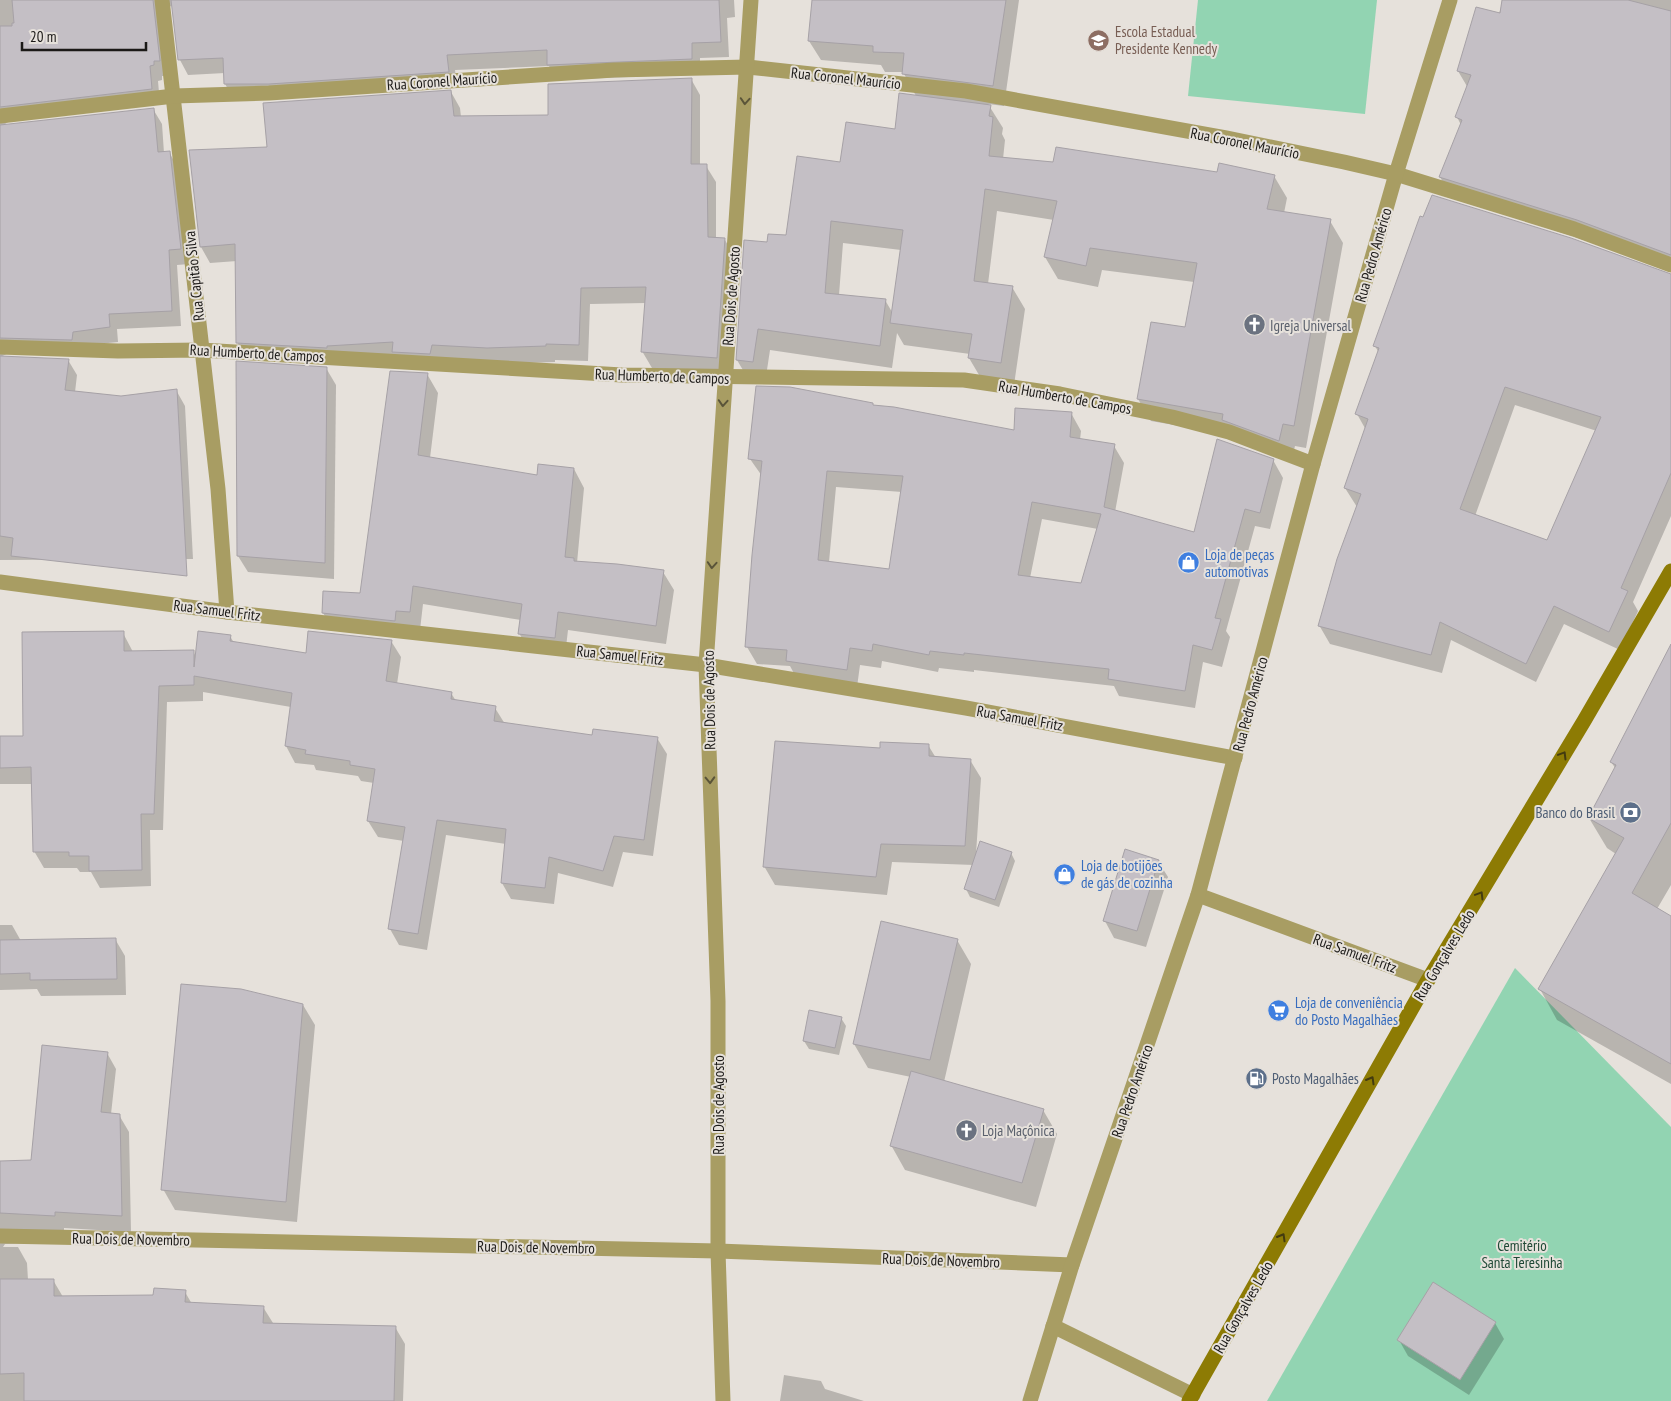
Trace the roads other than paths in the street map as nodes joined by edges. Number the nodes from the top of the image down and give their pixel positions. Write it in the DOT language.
graph roads {
  1 [pos="162,0"];
  2 [pos="751,0"];
  3 [pos="1450,0"];
  4 [pos="748,67"];
  5 [pos="174,96"];
  6 [pos="0,116"];
  7 [pos="1396,174"];
  8 [pos="1671,265"];
  9 [pos="0,347"];
  10 [pos="201,350"];
  11 [pos="725,378"];
  12 [pos="1313,464"];
  13 [pos="1671,571"];
  14 [pos="0,582"];
  15 [pos="227,612"];
  16 [pos="706,665"];
  17 [pos="1235,758"];
  18 [pos="1198,895"];
  19 [pos="1428,980"];
  20 [pos="0,1236"];
  21 [pos="718,1251"];
  22 [pos="1072,1265"];
  23 [pos="1053,1326"];
  24 [pos="1191,1398"];
  25 [pos="723,1401"];
  26 [pos="1030,1401"];
  1 -- 5 [label="street, Rua Capitão Silva"];
  2 -- 4 [label="street, Rua Dois de Agosto"];
  3 -- 7 [label="street, Rua Pedro Américo"];
  4 -- 5 [label="street, Rua Coronel Maurício"];
  4 -- 7 [label="street, Rua Coronel Maurício"];
  4 -- 11 [label="street, Rua Dois de Agosto, one-way"];
  5 -- 6 [label="street, Rua Coronel Maurício"];
  5 -- 10 [label="street, Rua Capitão Silva"];
  7 -- 8 [label="street, Rua Coronel Maurício"];
  7 -- 12 [label="street, Rua Pedro Américo"];
  9 -- 10 [label="street, Rua Humberto de Campos"];
  10 -- 11 [label="street, Rua Humberto de Campos"];
  10 -- 15 [label="street, Rua Capitão Silva"];
  11 -- 12 [label="street, Rua Humberto de Campos"];
  11 -- 16 [label="street, Rua Dois de Agosto, one-way"];
  12 -- 17 [label="street, Rua Pedro Américo"];
  19 -- 13 [label="main road, Rua Gonçalves Ledo, one-way"];
  14 -- 15 [label="street, Rua Samuel Fritz"];
  15 -- 16 [label="street, Rua Samuel Fritz"];
  16 -- 17 [label="street, Rua Samuel Fritz"];
  16 -- 21 [label="street, Rua Dois de Agosto, one-way"];
  17 -- 18 [label="street, Rua Pedro Américo"];
  18 -- 19 [label="street, Rua Samuel Fritz"];
  18 -- 22 [label="street, Rua Pedro Américo"];
  24 -- 19 [label="main road, Rua Gonçalves Ledo, one-way"];
  20 -- 21 [label="street, Rua Dois de Novembro"];
  21 -- 22 [label="street, Rua Dois de Novembro"];
  21 -- 25 [label="street, Rua Dois de Agosto"];
  22 -- 23 [label="street, Rua Pedro Américo"];
  23 -- 24 [label="street, Rua Gonçalves Ledo"];
  23 -- 26 [label="street, Rua Pedro Américo"];
}
